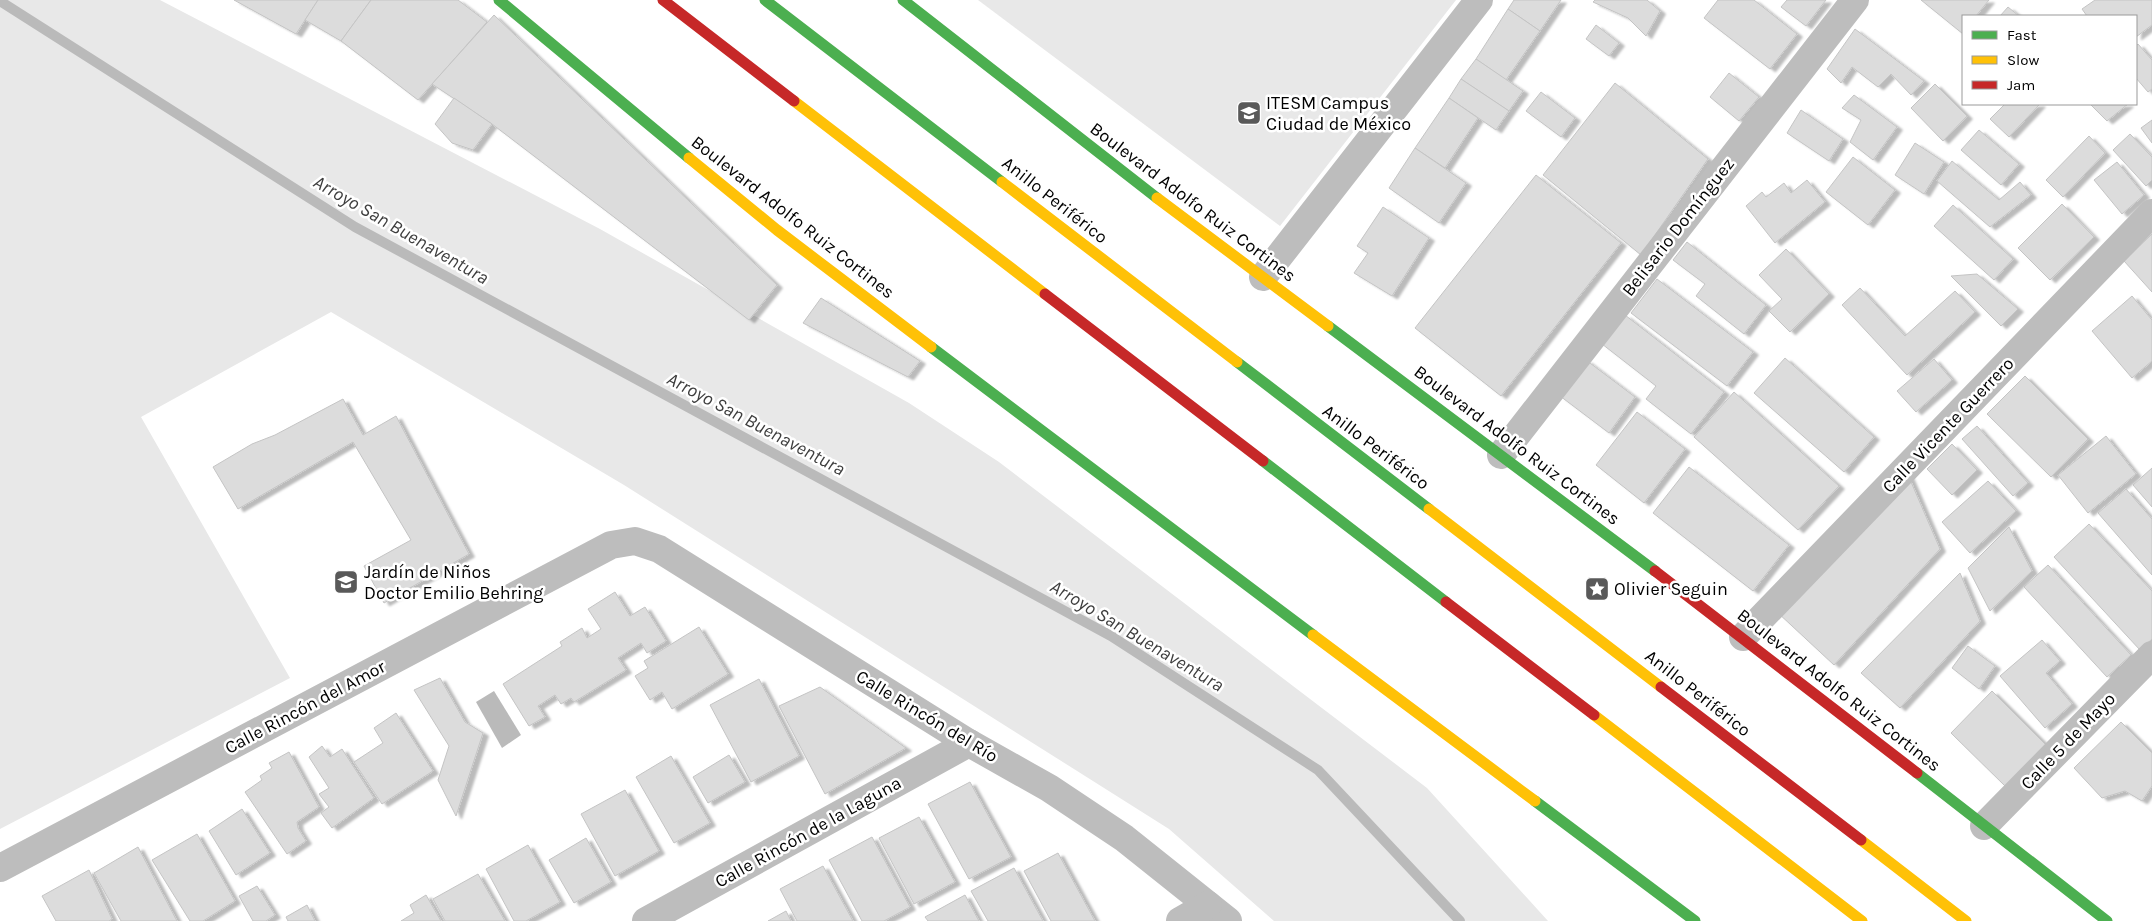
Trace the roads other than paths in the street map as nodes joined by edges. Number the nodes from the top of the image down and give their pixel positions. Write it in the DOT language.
graph roads {
  1 [pos="498,0"];
  2 [pos="662,0"];
  3 [pos="765,0"];
  4 [pos="903,0"];
  5 [pos="1479,0"];
  6 [pos="1856,0"];
  7 [pos="2152,213"];
  8 [pos="1263,277"];
  9 [pos="1501,455"];
  10 [pos="610,545"];
  11 [pos="1743,637"];
  12 [pos="2152,655"];
  13 [pos="969,743"];
  14 [pos="1984,826"];
  15 [pos="0,868"];
  16 [pos="1218,913"];
  17 [pos="646,921"];
  18 [pos="1180,921"];
  19 [pos="1695,921"];
  20 [pos="1862,921"];
  21 [pos="1966,921"];
  22 [pos="2107,921"];
  1 -- 19 [label="main road, Boulevard Adolfo Ruiz Cortines"];
  2 -- 20 [label="main road"];
  3 -- 21 [label="main road, Anillo Periférico"];
  4 -- 8 [label="main road, Boulevard Adolfo Ruiz Cortines"];
  5 -- 8 [label="street"];
  6 -- 9 [label="street, Belisario Domínguez"];
  7 -- 11 [label="street, Calle Vicente Guerrero"];
  8 -- 9 [label="main road, Boulevard Adolfo Ruiz Cortines"];
  9 -- 11 [label="main road, Boulevard Adolfo Ruiz Cortines"];
  10 -- 13 [label="street, Calle Rincón del Río"];
  10 -- 15 [label="street, Calle Rincón del Amor"];
  11 -- 14 [label="main road, Boulevard Adolfo Ruiz Cortines"];
  12 -- 14 [label="street, Calle 5 de Mayo"];
  13 -- 16 [label="street, Calle Rincón del Río"];
  13 -- 17 [label="street, Calle Rincón de la Laguna"];
  14 -- 22 [label="main road, Boulevard Adolfo Ruiz Cortines"];
  16 -- 18 [label="street"];
}
